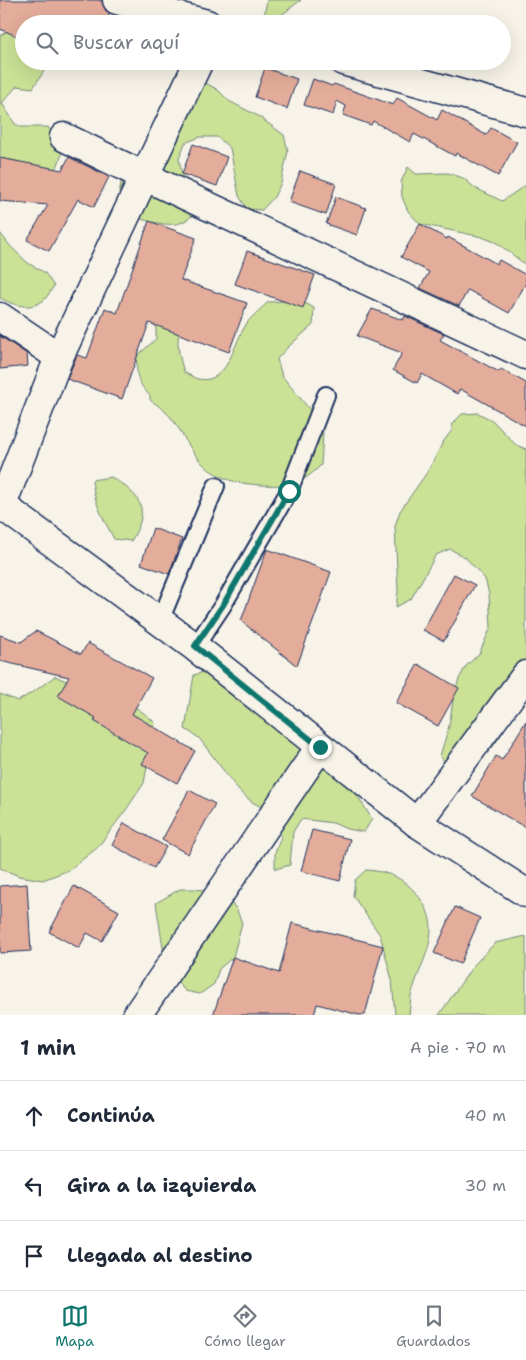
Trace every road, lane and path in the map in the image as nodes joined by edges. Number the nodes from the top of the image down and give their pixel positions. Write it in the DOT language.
graph roads {
  1 [pos="117,0"];
  2 [pos="173,15"];
  3 [pos="195,70"];
  4 [pos="375,70"];
  5 [pos="526,112"];
  6 [pos="64,137"];
  7 [pos="146,177"];
  8 [pos="0,317"];
  9 [pos="526,355"];
  10 [pos="59,357"];
  11 [pos="326,395"];
  12 [pos="216,486"];
  13 [pos="1,504"];
  14 [pos="160,621"];
  15 [pos="195,646"];
  16 [pos="526,675"];
  17 [pos="320,747"];
  18 [pos="417,823"];
  19 [pos="526,893"];
  20 [pos="137,1015"];
  1 -- 2 [label="street"];
  3 -- 7 [label="street"];
  4 -- 5 [label="street"];
  6 -- 7 [label="street"];
  7 -- 9 [label="street"];
  7 -- 10 [label="street"];
  8 -- 10 [label="street"];
  10 -- 13 [label="street"];
  11 -- 15 [label="lane"];
  12 -- 14 [label="lane"];
  13 -- 14 [label="street"];
  14 -- 15 [label="street"];
  15 -- 17 [label="street"];
  16 -- 18 [label="street"];
  17 -- 18 [label="street"];
  17 -- 20 [label="street"];
  18 -- 19 [label="street"];
}
